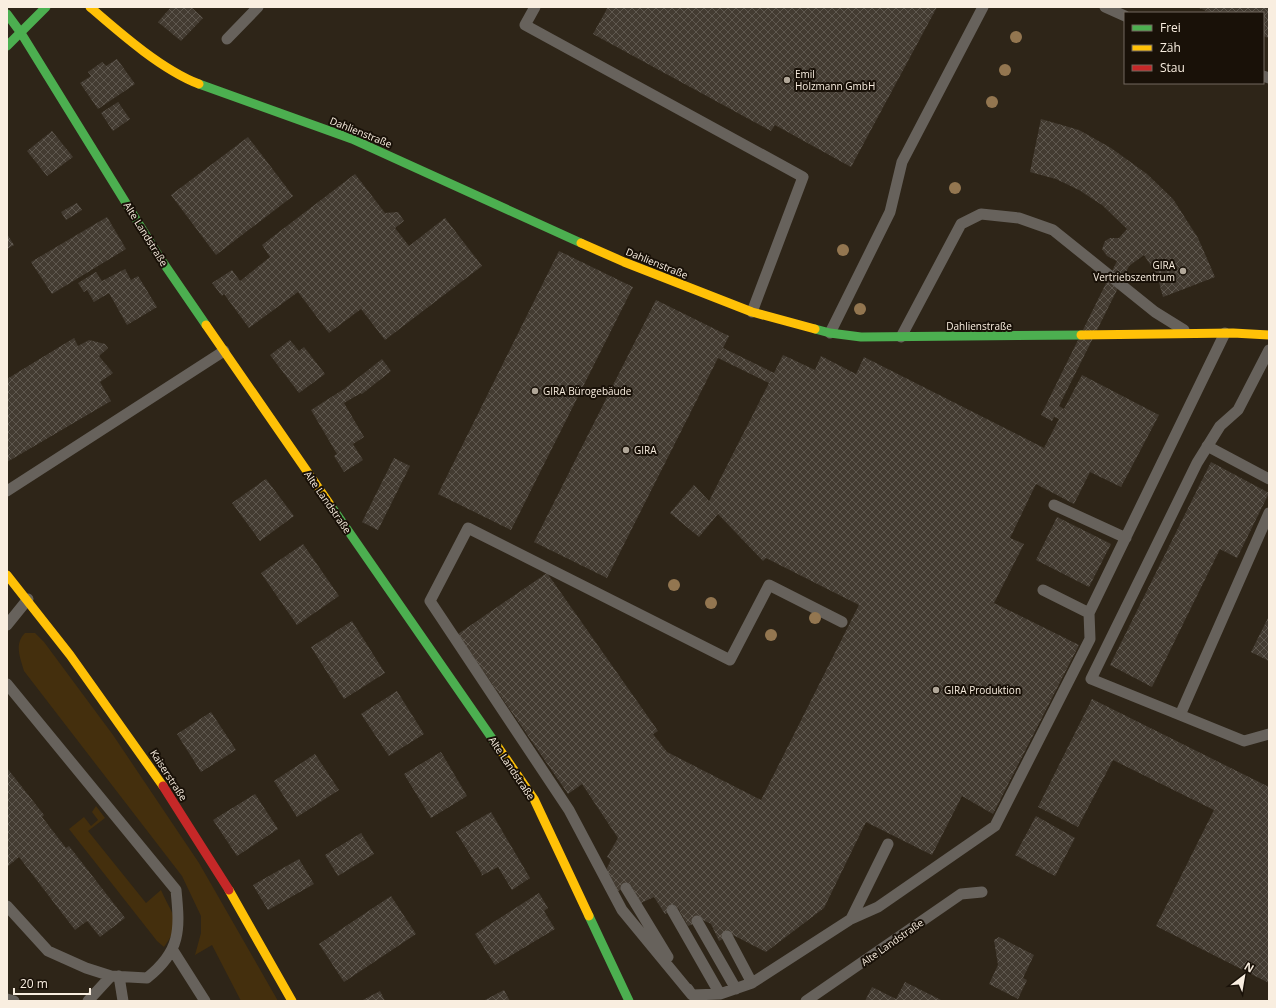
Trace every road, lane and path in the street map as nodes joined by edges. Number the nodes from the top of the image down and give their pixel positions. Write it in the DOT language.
graph roads {
  1 [pos="46,7"];
  2 [pos="90,7"];
  3 [pos="258,7"];
  4 [pos="535,7"];
  5 [pos="983,7"];
  6 [pos="1105,7"];
  7 [pos="7,14"];
  8 [pos="1124,16"];
  9 [pos="21,32"];
  10 [pos="226,39"];
  11 [pos="7,46"];
  12 [pos="748,310"];
  13 [pos="830,333"];
  14 [pos="1225,333"];
  15 [pos="1192,334"];
  16 [pos="1269,335"];
  17 [pos="901,337"];
  18 [pos="1269,350"];
  19 [pos="224,351"];
  20 [pos="1207,446"];
  21 [pos="1269,479"];
  22 [pos="7,491"];
  23 [pos="1054,505"];
  24 [pos="1269,513"];
  25 [pos="1126,538"];
  26 [pos="7,575"];
  27 [pos="1043,590"];
  28 [pos="28,599"];
  29 [pos="1089,613"];
  30 [pos="842,622"];
  31 [pos="7,625"];
  32 [pos="7,684"];
  33 [pos="1180,715"];
  34 [pos="1269,734"];
  35 [pos="888,844"];
  36 [pos="626,888"];
  37 [pos="982,892"];
  38 [pos="7,906"];
  39 [pos="672,910"];
  40 [pos="850,919"];
  41 [pos="697,921"];
  42 [pos="727,936"];
  43 [pos="172,949"];
  44 [pos="115,976"];
  45 [pos="752,983"];
  46 [pos="736,989"];
  47 [pos="720,994"];
  48 [pos="692,995"];
  49 [pos="7,999"];
  50 [pos="14,1001"];
  51 [pos="88,1001"];
  52 [pos="123,1001"];
  53 [pos="204,1001"];
  54 [pos="292,1001"];
  55 [pos="629,1001"];
  56 [pos="806,1001"];
  1 -- 9 [label="street"];
  2 -- 12 [label="street, Dahlienstraße"];
  3 -- 10 [label="lane"];
  4 -- 12 [label="lane"];
  5 -- 13 [label="lane"];
  6 -- 8 [label="lane"];
  7 -- 9 [label="street, Alte Landstraße"];
  9 -- 11 [label="street"];
  9 -- 19 [label="street, Alte Landstraße"];
  12 -- 13 [label="street, Dahlienstraße"];
  13 -- 17 [label="street, Dahlienstraße"];
  14 -- 15 [label="street, Dahlienstraße"];
  14 -- 16 [label="street, Dahlienstraße"];
  14 -- 25 [label="lane"];
  15 -- 17 [label="street, Dahlienstraße"];
  15 -- 17 [label="lane"];
  18 -- 20 [label="lane"];
  19 -- 22 [label="lane"];
  19 -- 55 [label="street, Alte Landstraße"];
  20 -- 21 [label="lane"];
  20 -- 33 [label="lane"];
  23 -- 25 [label="lane"];
  24 -- 33 [label="lane"];
  25 -- 29 [label="lane"];
  26 -- 28 [label="street, Kaiserstraße"];
  27 -- 29 [label="lane"];
  28 -- 31 [label="lane"];
  28 -- 54 [label="street, Kaiserstraße"];
  29 -- 40 [label="lane"];
  30 -- 48 [label="lane"];
  32 -- 43 [label="lane"];
  33 -- 34 [label="lane"];
  35 -- 40 [label="lane"];
  36 -- 48 [label="lane"];
  37 -- 56 [label="lane, Alte Landstraße"];
  38 -- 44 [label="lane"];
  39 -- 47 [label="lane"];
  40 -- 45 [label="lane"];
  41 -- 46 [label="lane"];
  42 -- 45 [label="lane"];
  43 -- 44 [label="lane"];
  43 -- 53 [label="lane"];
  44 -- 51 [label="lane"];
  44 -- 52 [label="lane"];
  45 -- 46 [label="lane"];
  46 -- 47 [label="lane"];
  47 -- 48 [label="lane"];
  49 -- 50 [label="lane"];
}
